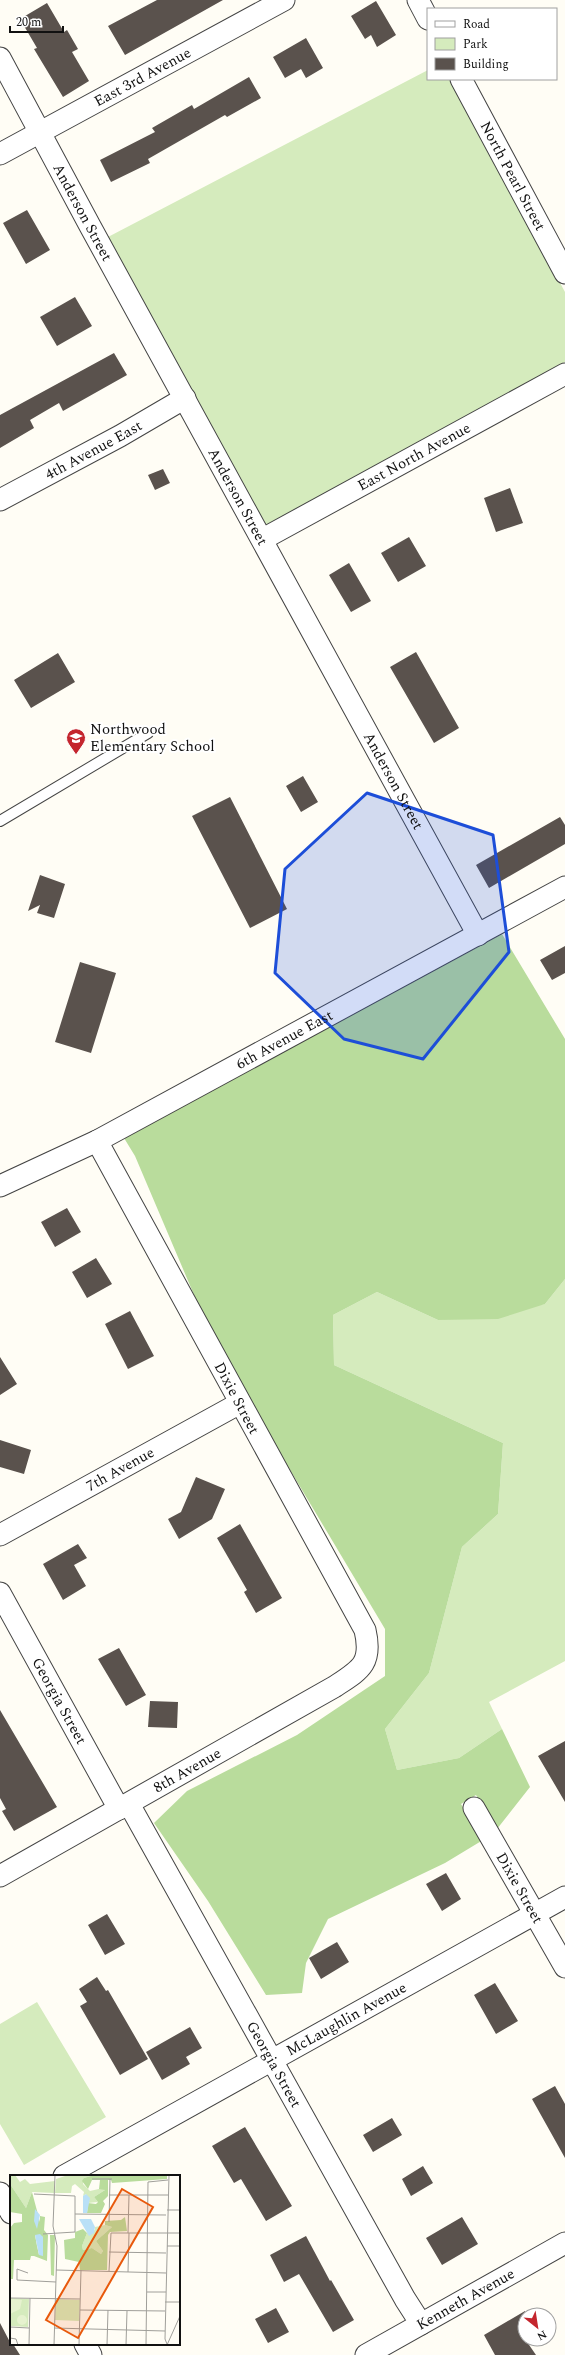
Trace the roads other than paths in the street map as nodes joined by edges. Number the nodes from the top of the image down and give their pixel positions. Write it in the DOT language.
graph roads {
  1 [pos="284,0"];
  2 [pos="418,0"];
  3 [pos="427,17"];
  4 [pos="0,58"];
  5 [pos="461,80"];
  6 [pos="40,133"];
  7 [pos="0,154"];
  8 [pos="565,273"];
  9 [pos="565,374"];
  10 [pos="185,398"];
  11 [pos="0,500"];
  12 [pos="263,539"];
  13 [pos="148,733"];
  14 [pos="0,820"];
  15 [pos="565,887"];
  16 [pos="478,935"];
  17 [pos="97,1141"];
  18 [pos="0,1186"];
  19 [pos="240,1403"];
  20 [pos="0,1535"];
  21 [pos="0,1592"];
  22 [pos="366,1656"];
  23 [pos="124,1807"];
  24 [pos="474,1808"];
  25 [pos="0,1876"];
  26 [pos="565,1897"];
  27 [pos="535,1914"];
  28 [pos="565,1967"];
  29 [pos="271,2060"];
  30 [pos="66,2175"];
  31 [pos="565,2243"];
  32 [pos="421,2324"];
  33 [pos="85,2345"];
  34 [pos="91,2355"];
  35 [pos="366,2355"];
  1 -- 6 [label="street, East 3rd Avenue"];
  2 -- 3 [label="street"];
  4 -- 6 [label="street, Anderson Street"];
  5 -- 8 [label="street, North Pearl Street"];
  6 -- 7 [label="street, East 3rd Avenue"];
  6 -- 10 [label="street, Anderson Street"];
  9 -- 12 [label="street, East North Avenue"];
  10 -- 11 [label="street, 4th Avenue East"];
  10 -- 12 [label="street, Anderson Street"];
  12 -- 16 [label="street, Anderson Street"];
  13 -- 14 [label="lane"];
  15 -- 16 [label="street, 6th Avenue East"];
  16 -- 17 [label="street, 6th Avenue East"];
  17 -- 18 [label="street, 6th Avenue East"];
  17 -- 19 [label="street, Dixie Street"];
  19 -- 20 [label="street, 7th Avenue"];
  19 -- 22 [label="street, Dixie Street"];
  21 -- 23 [label="street, Georgia Street"];
  22 -- 23 [label="street, 8th Avenue"];
  23 -- 25 [label="street, 8th Avenue"];
  23 -- 29 [label="street, Georgia Street"];
  24 -- 27 [label="street, Dixie Street"];
  26 -- 27 [label="street, McLaughlin Avenue"];
  27 -- 28 [label="street, Dixie Street"];
  27 -- 29 [label="street, McLaughlin Avenue"];
  29 -- 30 [label="street, McLaughlin Avenue"];
  29 -- 32 [label="street, Georgia Street"];
  31 -- 32 [label="street, Kenneth Avenue"];
  32 -- 35 [label="street, Kenneth Avenue"];
  33 -- 34 [label="street"];
}
